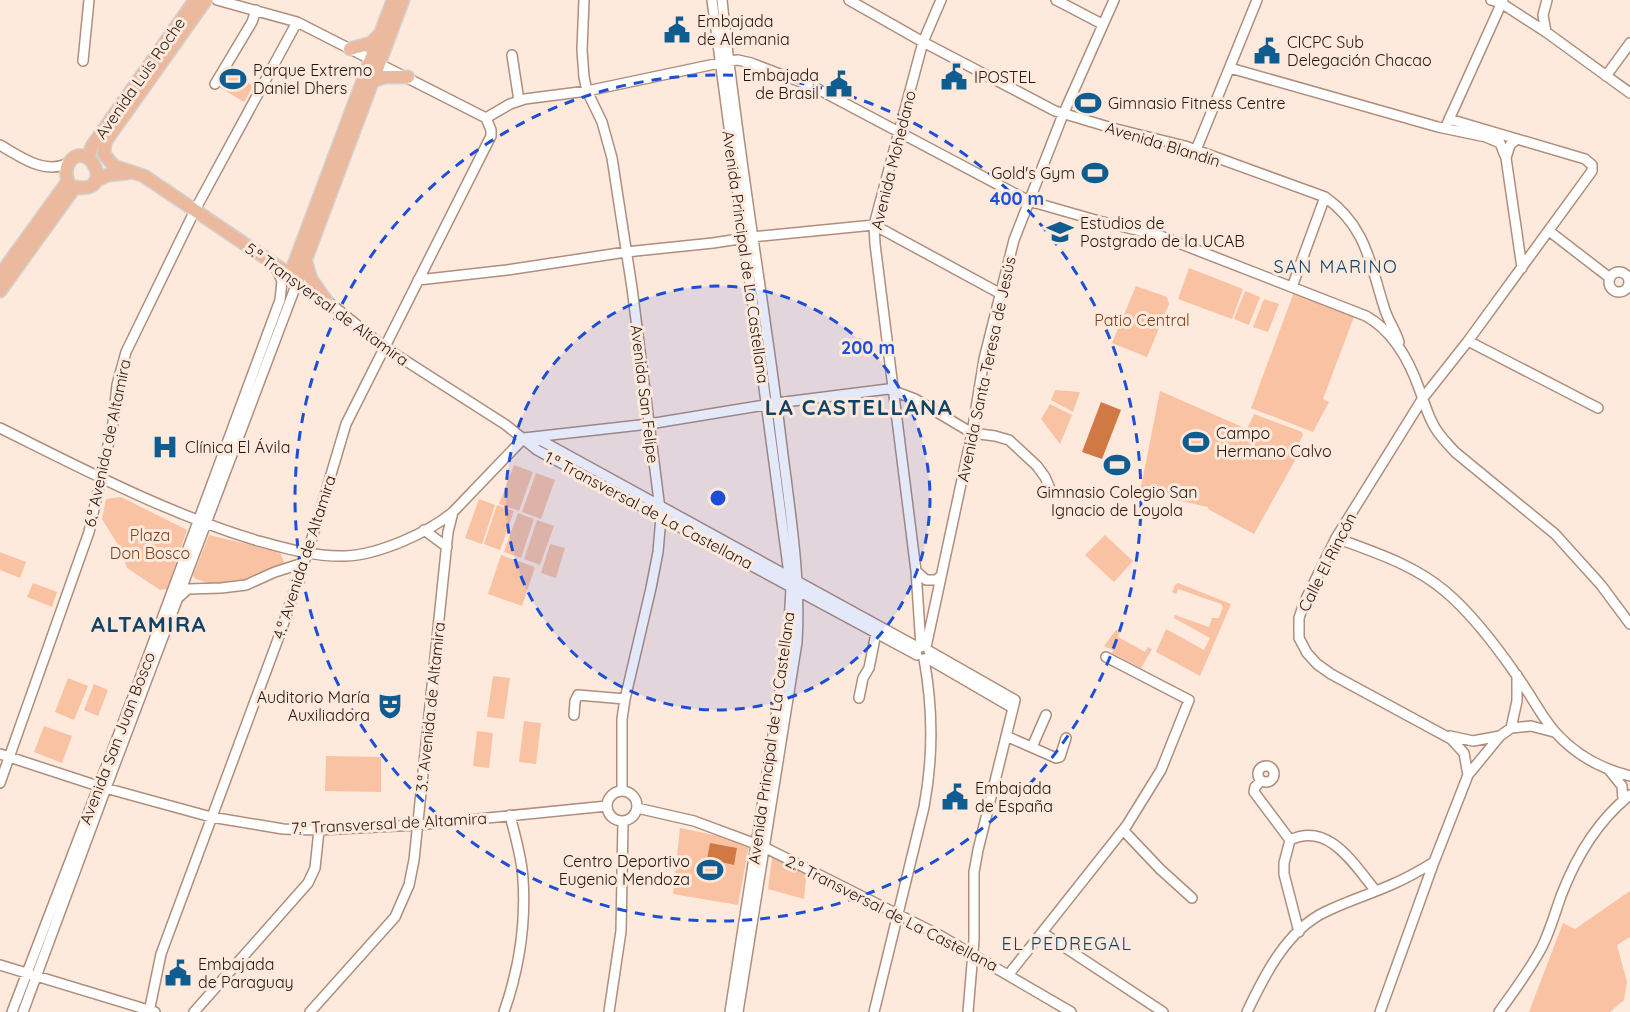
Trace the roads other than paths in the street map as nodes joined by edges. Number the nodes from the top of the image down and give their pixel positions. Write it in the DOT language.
graph roads {
  1 [pos="89,0"];
  2 [pos="183,0"];
  3 [pos="195,0"];
  4 [pos="206,0"];
  5 [pos="217,0"];
  6 [pos="393,0"];
  7 [pos="403,0"];
  8 [pos="584,0"];
  9 [pos="712,0"];
  10 [pos="722,0"];
  11 [pos="849,0"];
  12 [pos="941,0"];
  13 [pos="1056,0"];
  14 [pos="1114,0"];
  15 [pos="1257,0"];
  16 [pos="1547,0"];
  17 [pos="1498,1"];
  18 [pos="256,10"];
  19 [pos="184,17"];
  20 [pos="297,22"];
  21 [pos="1102,24"];
  22 [pos="1546,32"];
  23 [pos="380,34"];
  24 [pos="923,42"];
  25 [pos="1630,43"];
  26 [pos="350,49"];
  27 [pos="512,55"];
  28 [pos="83,61"];
  29 [pos="375,61"];
  30 [pos="724,62"];
  31 [pos="1230,68"];
  32 [pos="1606,76"];
  33 [pos="408,77"];
  34 [pos="373,81"];
  35 [pos="215,84"];
  36 [pos="587,91"];
  37 [pos="1630,93"];
  38 [pos="519,101"];
  39 [pos="1064,114"];
  40 [pos="486,118"];
  41 [pos="1447,124"];
  42 [pos="899,132"];
  43 [pos="108,138"];
  44 [pos="1517,139"];
  45 [pos="0,145"];
  46 [pos="1196,150"];
  47 [pos="88,158"];
  48 [pos="1506,158"];
  49 [pos="69,163"];
  50 [pos="129,172"];
  51 [pos="95,181"];
  52 [pos="1325,197"];
  53 [pos="1029,201"];
  54 [pos="195,210"];
  55 [pos="874,225"];
  56 [pos="1549,231"];
  57 [pos="747,237"];
  58 [pos="626,252"];
  59 [pos="302,256"];
  60 [pos="270,260"];
  61 [pos="1522,268"];
  62 [pos="1627,271"];
  63 [pos="0,275"];
  64 [pos="1610,278"];
  65 [pos="418,280"];
  66 [pos="294,281"];
  67 [pos="1292,287"];
  68 [pos="1629,288"];
  69 [pos="0,291"];
  70 [pos="1001,294"];
  71 [pos="327,300"];
  72 [pos="288,304"];
  73 [pos="1385,310"];
  74 [pos="1378,323"];
  75 [pos="1468,341"];
  76 [pos="384,347"];
  77 [pos="1402,353"];
  78 [pos="894,391"];
  79 [pos="1423,398"];
  80 [pos="777,404"];
  81 [pos="766,405"];
  82 [pos="1598,408"];
  83 [pos="649,424"];
  84 [pos="1,430"];
  85 [pos="569,432"];
  86 [pos="972,433"];
  87 [pos="524,438"];
  88 [pos="570,456"];
  89 [pos="102,477"];
  90 [pos="1051,491"];
  91 [pos="660,506"];
  92 [pos="453,512"];
  93 [pos="661,517"];
  94 [pos="202,523"];
  95 [pos="424,530"];
  96 [pos="1336,538"];
  97 [pos="447,547"];
  98 [pos="306,554"];
  99 [pos="303,563"];
  100 [pos="916,570"];
  101 [pos="941,576"];
  102 [pos="794,584"];
  103 [pos="177,600"];
  104 [pos="1630,624"];
  105 [pos="876,633"];
  106 [pos="923,652"];
  107 [pos="1106,657"];
  108 [pos="1517,675"];
  109 [pos="859,698"];
  110 [pos="625,699"];
  111 [pos="574,715"];
  112 [pos="1046,715"];
  113 [pos="1511,728"];
  114 [pos="1554,732"];
  115 [pos="1446,735"];
  116 [pos="1006,736"];
  117 [pos="1500,736"];
  118 [pos="1066,738"];
  119 [pos="1032,747"];
  120 [pos="5,755"];
  121 [pos="1608,770"];
  122 [pos="1468,775"];
  123 [pos="1630,776"];
  124 [pos="1261,781"];
  125 [pos="0,783"];
  126 [pos="102,787"];
  127 [pos="621,791"];
  128 [pos="1627,797"];
  129 [pos="607,806"];
  130 [pos="637,808"];
  131 [pos="510,815"];
  132 [pos="211,817"];
  133 [pos="623,821"];
  134 [pos="417,825"];
  135 [pos="320,830"];
  136 [pos="1124,831"];
  137 [pos="1290,840"];
  138 [pos="760,846"];
  139 [pos="1434,862"];
  140 [pos="1376,891"];
  141 [pos="1192,898"];
  142 [pos="898,915"];
  143 [pos="1299,932"];
  144 [pos="1043,933"];
  145 [pos="973,954"];
  146 [pos="0,965"];
  147 [pos="1009,974"];
  148 [pos="32,975"];
  149 [pos="151,1011"];
  150 [pos="12,1012"];
  151 [pos="23,1012"];
  152 [pos="194,1012"];
  153 [pos="310,1012"];
  154 [pos="504,1012"];
  155 [pos="609,1012"];
  156 [pos="730,1012"];
  157 [pos="738,1012"];
  158 [pos="874,1012"];
  159 [pos="968,1012"];
  160 [pos="1071,1012"];
  161 [pos="1163,1012"];
  162 [pos="1247,1012"];
  163 [pos="1380,1012"];
  164 [pos="1499,1012"];
  1 -- 28 [label="street"];
  2 -- 19 [label="street"];
  3 -- 19 [label="main road, Avenida Luis Roche"];
  4 -- 43 [label="main road, Avenida Luis Roche"];
  5 -- 18 [label="street"];
  6 -- 23 [label="main road, Avenida San Juan Bosco"];
  7 -- 29 [label="main road, Avenida San Juan Bosco"];
  8 -- 36 [label="street, Avenida San Felipe"];
  9 -- 30 [label="street, Avenida Principal de La Castellana"];
  10 -- 30 [label="street, Avenida Principal de La Castellana"];
  11 -- 24 [label="street, Avenida Blandín"];
  12 -- 24 [label="street, Avenida Mohedano"];
  13 -- 21 [label="street"];
  14 -- 21 [label="street, Avenida Santa Teresa de Jesús"];
  15 -- 31 [label="street"];
  16 -- 22 [label="street"];
  17 -- 22 [label="street"];
  17 -- 41 [label="street"];
  18 -- 20 [label="street"];
  18 -- 35 [label="street"];
  19 -- 47 [label="main road, Avenida Luis Roche"];
  20 -- 26 [label="street"];
  20 -- 54 [label="street, 6.ª Avenida de Altamira"];
  21 -- 39 [label="street, Avenida Santa Teresa de Jesús"];
  22 -- 32 [label="street"];
  23 -- 26 [label="main road"];
  23 -- 29 [label="main road, Avenida San Juan Bosco"];
  24 -- 39 [label="street, Avenida Blandín"];
  24 -- 42 [label="street, Avenida Mohedano"];
  25 -- 32 [label="street"];
  26 -- 29 [label="street"];
  27 -- 38 [label="street"];
  29 -- 33 [label="street"];
  29 -- 34 [label="main road, Avenida San Juan Bosco"];
  29 -- 59 [label="main road, Avenida San Juan Bosco"];
  30 -- 36 [label="street"];
  30 -- 42 [label="street"];
  30 -- 57 [label="street, Avenida Principal de La Castellana"];
  31 -- 41 [label="street"];
  31 -- 46 [label="street"];
  32 -- 37 [label="street"];
  33 -- 34 [label="main road"];
  33 -- 40 [label="street"];
  34 -- 59 [label="main road, Avenida San Juan Bosco"];
  36 -- 38 [label="street"];
  36 -- 58 [label="street, Avenida San Felipe"];
  38 -- 40 [label="street"];
  39 -- 46 [label="street, Avenida Blandín"];
  39 -- 53 [label="street, Avenida Santa Teresa de Jesús"];
  40 -- 65 [label="street, 4.ª Avenida de Altamira"];
  41 -- 44 [label="street"];
  41 -- 48 [label="street"];
  42 -- 53 [label="street"];
  42 -- 55 [label="street, Avenida Mohedano"];
  43 -- 50 [label="main road, 5.ª Transversal de Altamira"];
  44 -- 48 [label="street"];
  44 -- 56 [label="street, Calle El Rincón"];
  45 -- 49 [label="street"];
  46 -- 52 [label="street, Avenida Blandín"];
  47 -- 49 [label="main road, Avenida Luis Roche"];
  47 -- 51 [label="main road, Avenida Luis Roche"];
  48 -- 61 [label="street"];
  49 -- 63 [label="main road"];
  50 -- 51 [label="main road"];
  50 -- 54 [label="main road, 5.ª Transversal de Altamira"];
  51 -- 69 [label="main road"];
  52 -- 67 [label="street"];
  52 -- 73 [label="street, Avenida Blandín"];
  53 -- 67 [label="street"];
  53 -- 70 [label="street, Avenida Santa Teresa de Jesús"];
  54 -- 60 [label="main road, 5.ª Transversal de Altamira"];
  54 -- 89 [label="street, 6.ª Avenida de Altamira"];
  55 -- 57 [label="street"];
  55 -- 70 [label="street"];
  55 -- 78 [label="street, Avenida Mohedano"];
  56 -- 61 [label="street, Calle El Rincón"];
  56 -- 64 [label="street"];
  57 -- 58 [label="street"];
  57 -- 80 [label="street, Avenida Principal de La Castellana"];
  57 -- 81 [label="street, Avenida Principal de La Castellana"];
  58 -- 65 [label="street"];
  58 -- 83 [label="street, Avenida San Felipe"];
  59 -- 60 [label="main road"];
  59 -- 66 [label="main road, Avenida San Juan Bosco"];
  59 -- 71 [label="main road"];
  60 -- 66 [label="main road, 5.ª Transversal de Altamira"];
  60 -- 94 [label="street, Avenida San Juan Bosco"];
  61 -- 75 [label="street, Calle El Rincón"];
  62 -- 64 [label="street"];
  62 -- 68 [label="street"];
  64 -- 68 [label="street"];
  65 -- 76 [label="street, 4.ª Avenida de Altamira"];
  66 -- 71 [label="street, 5.ª Transversal de Altamira"];
  66 -- 72 [label="street, Avenida San Juan Bosco"];
  67 -- 74 [label="street"];
  70 -- 86 [label="street, Avenida Santa Teresa de Jesús"];
  71 -- 72 [label="street"];
  71 -- 76 [label="street, 5.ª Transversal de Altamira"];
  72 -- 94 [label="street, Avenida San Juan Bosco"];
  73 -- 74 [label="street"];
  73 -- 77 [label="street, Avenida Blandín"];
  74 -- 77 [label="street"];
  75 -- 79 [label="street, Calle El Rincón"];
  75 -- 82 [label="street"];
  76 -- 87 [label="street, 5.ª Transversal de Altamira"];
  76 -- 98 [label="street, 4.ª Avenida de Altamira"];
  77 -- 79 [label="street"];
  78 -- 80 [label="street"];
  78 -- 86 [label="street"];
  78 -- 100 [label="street, Avenida Mohedano"];
  79 -- 96 [label="street, Calle El Rincón"];
  79 -- 104 [label="street"];
  80 -- 81 [label="street"];
  80 -- 102 [label="street, Avenida Principal de La Castellana"];
  81 -- 83 [label="street"];
  81 -- 102 [label="street, Avenida Principal de La Castellana"];
  83 -- 85 [label="street"];
  83 -- 91 [label="street, Avenida San Felipe"];
  84 -- 89 [label="street"];
  85 -- 87 [label="street"];
  85 -- 88 [label="street"];
  86 -- 90 [label="street"];
  86 -- 101 [label="street, Avenida Santa Teresa de Jesús"];
  87 -- 88 [label="street, 1.ª Transversal de La Castellana"];
  87 -- 92 [label="street"];
  87 -- 93 [label="street, 1.ª Transversal de La Castellana"];
  88 -- 91 [label="street, 1.ª Transversal de La Castellana"];
  89 -- 94 [label="street"];
  89 -- 120 [label="street, 6.ª Avenida de Altamira"];
  91 -- 93 [label="street, Avenida San Felipe"];
  91 -- 102 [label="street, 1.ª Transversal de La Castellana"];
  92 -- 95 [label="street"];
  92 -- 97 [label="street, 3.ª Avenida de Altamira"];
  93 -- 102 [label="street, 1.ª Transversal de La Castellana"];
  93 -- 110 [label="street, Avenida San Felipe"];
  94 -- 98 [label="street"];
  94 -- 103 [label="street, Avenida San Juan Bosco"];
  94 -- 126 [label="street, Avenida San Juan Bosco"];
  95 -- 97 [label="street"];
  95 -- 98 [label="street"];
  96 -- 108 [label="street"];
  96 -- 115 [label="street, Calle El Rincón"];
  97 -- 134 [label="street, 3.ª Avenida de Altamira"];
  98 -- 99 [label="street, 4.ª Avenida de Altamira"];
  99 -- 103 [label="street"];
  99 -- 132 [label="street, 4.ª Avenida de Altamira"];
  100 -- 101 [label="street"];
  100 -- 106 [label="street, Avenida Mohedano"];
  101 -- 106 [label="street, Avenida Santa Teresa de Jesús"];
  102 -- 105 [label="street, 1.ª Transversal de La Castellana"];
  102 -- 106 [label="street, 1.ª Transversal de La Castellana"];
  102 -- 138 [label="street, Avenida Principal de La Castellana"];
  103 -- 126 [label="street, Avenida San Juan Bosco"];
  105 -- 106 [label="street, 1.ª Transversal de La Castellana"];
  105 -- 109 [label="street"];
  106 -- 116 [label="street, 1.ª Transversal de La Castellana"];
  106 -- 142 [label="street, Avenida Mohedano"];
  107 -- 136 [label="street"];
  108 -- 113 [label="street"];
  108 -- 114 [label="street"];
  110 -- 111 [label="street"];
  110 -- 127 [label="street, Avenida San Felipe"];
  112 -- 119 [label="street"];
  113 -- 114 [label="street"];
  113 -- 117 [label="street"];
  114 -- 121 [label="street"];
  115 -- 117 [label="street, Calle El Rincón"];
  115 -- 122 [label="street, Calle El Rincón"];
  116 -- 119 [label="street"];
  116 -- 145 [label="street"];
  117 -- 122 [label="street"];
  118 -- 119 [label="street"];
  120 -- 125 [label="street, 6.ª Avenida de Altamira"];
  120 -- 126 [label="street, 7.ª Transversal de Altamira"];
  121 -- 123 [label="street"];
  121 -- 128 [label="street"];
  122 -- 139 [label="street"];
  124 -- 137 [label="street"];
  126 -- 132 [label="street, 7.ª Transversal de Altamira"];
  126 -- 148 [label="street, Avenida San Juan Bosco"];
  127 -- 129 [label="street"];
  127 -- 130 [label="street"];
  128 -- 164 [label="street"];
  129 -- 131 [label="street, 7.ª Transversal de Altamira"];
  129 -- 133 [label="street"];
  130 -- 133 [label="street"];
  130 -- 138 [label="street, 2.ª Transversal de La Castellana"];
  131 -- 134 [label="street, 7.ª Transversal de Altamira"];
  131 -- 154 [label="street"];
  132 -- 135 [label="street, 7.ª Transversal de Altamira"];
  132 -- 149 [label="street, 4.ª Avenida de Altamira"];
  133 -- 155 [label="street"];
  134 -- 135 [label="street, 7.ª Transversal de Altamira"];
  134 -- 153 [label="street, 3.ª Avenida de Altamira"];
  135 -- 152 [label="street"];
  136 -- 141 [label="street"];
  136 -- 144 [label="street"];
  137 -- 140 [label="street"];
  137 -- 143 [label="street"];
  138 -- 142 [label="street, 2.ª Transversal de La Castellana"];
  138 -- 156 [label="street, Avenida Principal de La Castellana"];
  138 -- 157 [label="street, Avenida Principal de La Castellana"];
  139 -- 140 [label="street"];
  139 -- 163 [label="street"];
  140 -- 143 [label="street"];
  142 -- 145 [label="street, 2.ª Transversal de La Castellana"];
  142 -- 158 [label="street, Avenida Mohedano"];
  143 -- 162 [label="street"];
  144 -- 147 [label="street"];
  144 -- 161 [label="street"];
  145 -- 147 [label="street, 2.ª Transversal de La Castellana"];
  145 -- 159 [label="street"];
  146 -- 148 [label="street"];
  147 -- 160 [label="street, 2.ª Transversal de La Castellana"];
  148 -- 149 [label="street"];
  148 -- 150 [label="street, Avenida San Juan Bosco"];
  148 -- 151 [label="street, Avenida San Juan Bosco"];
}
